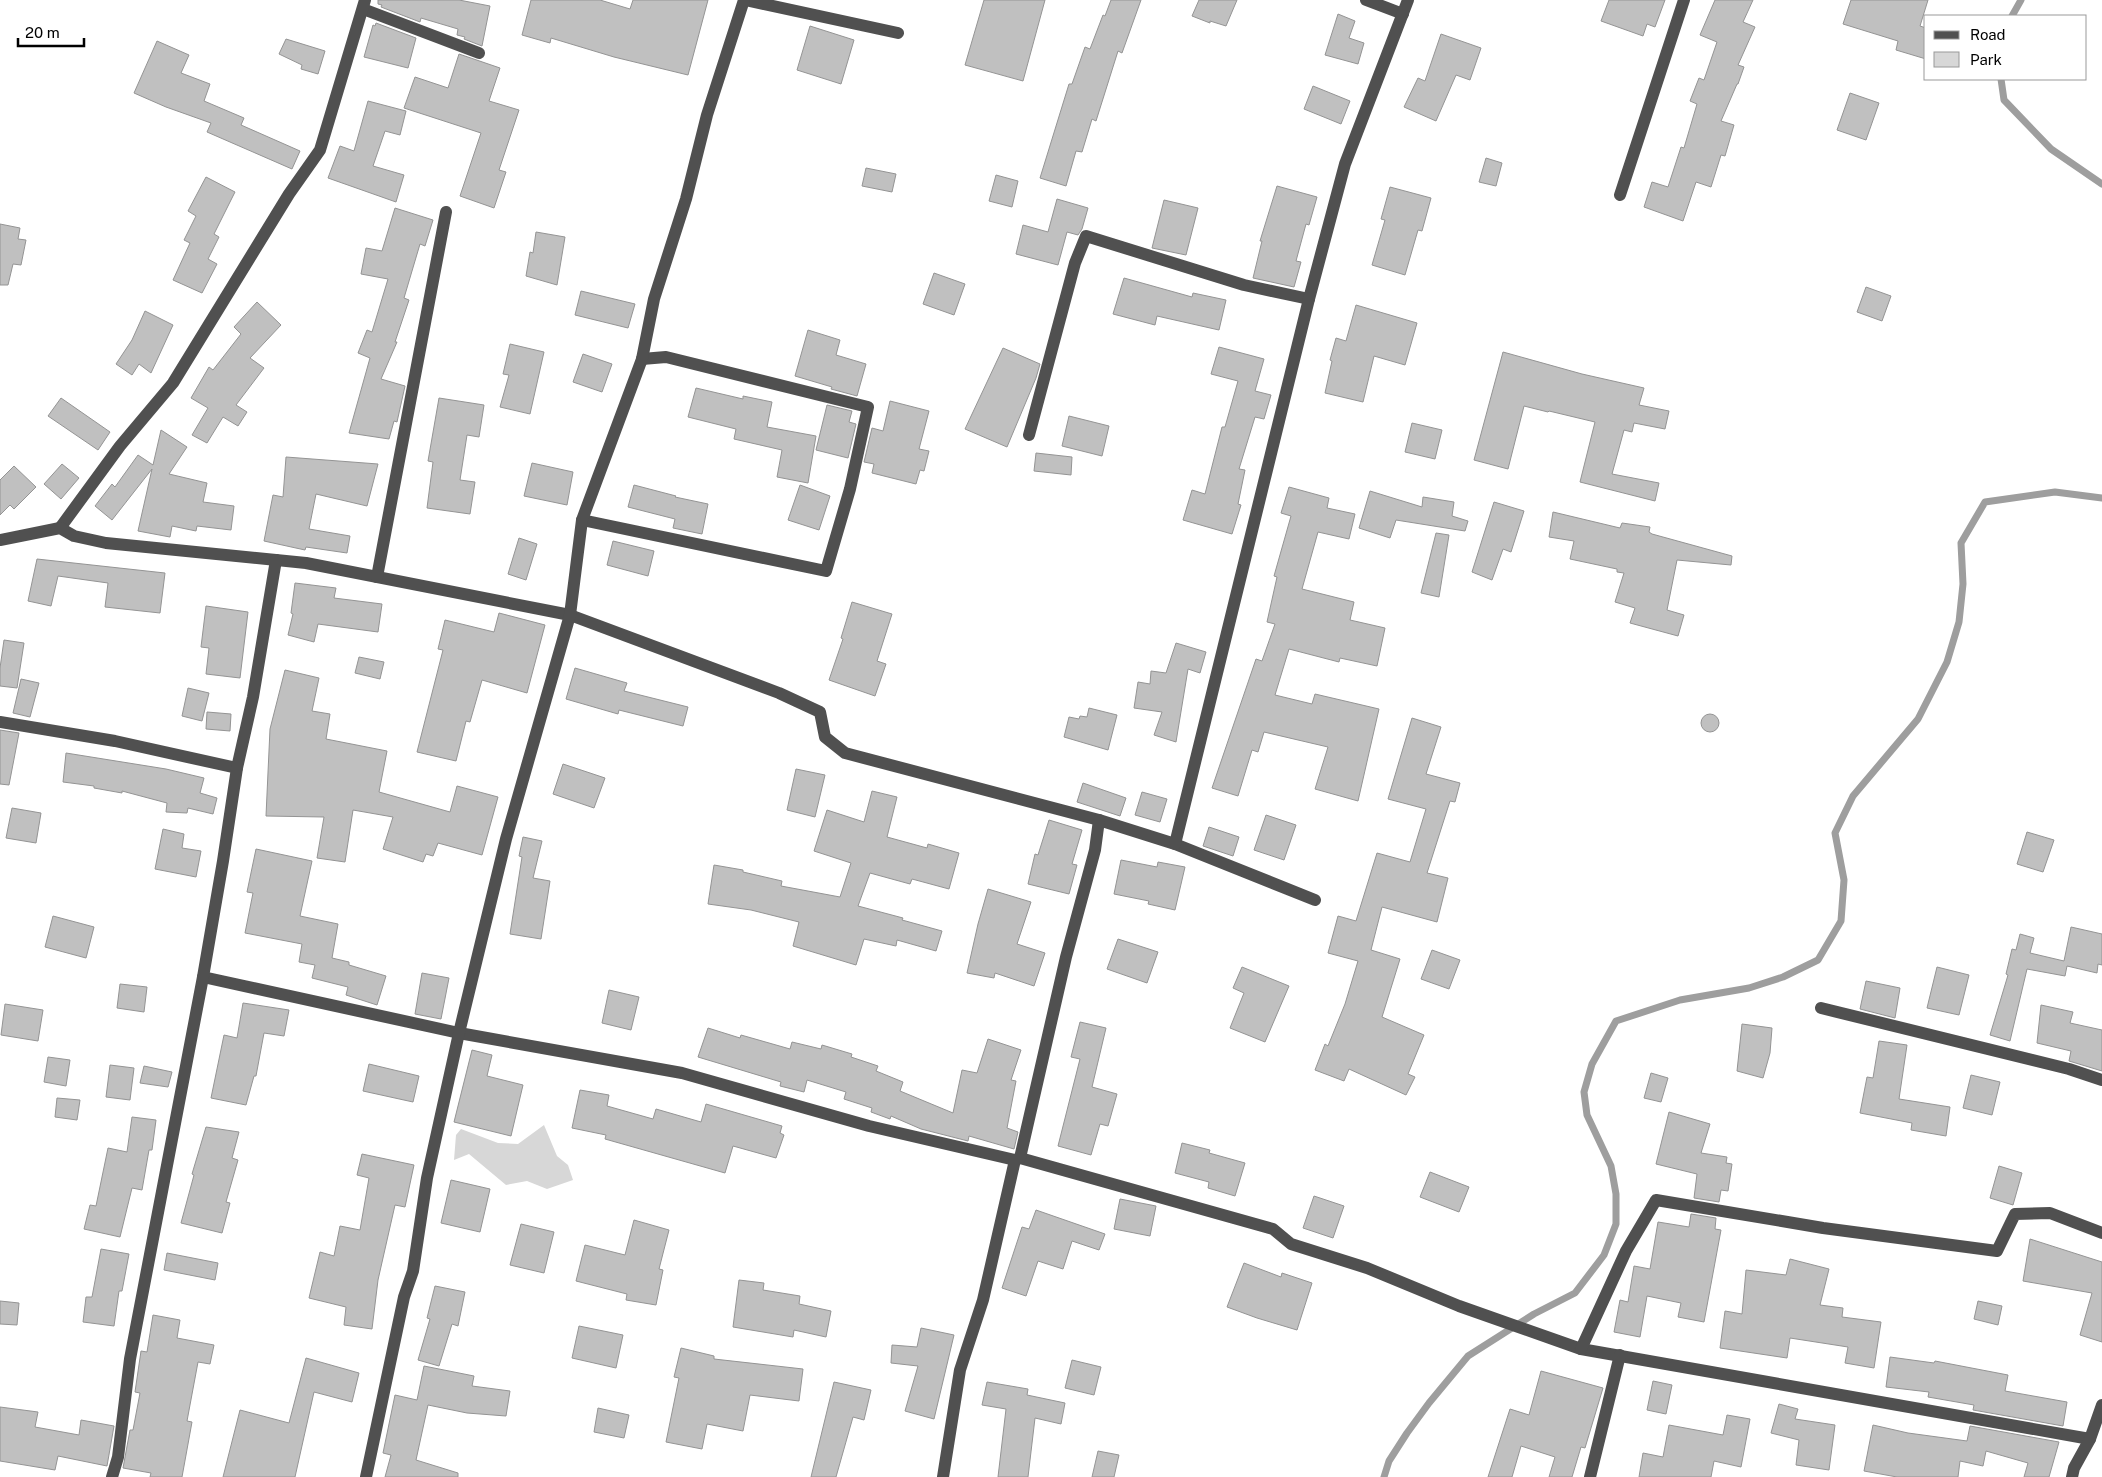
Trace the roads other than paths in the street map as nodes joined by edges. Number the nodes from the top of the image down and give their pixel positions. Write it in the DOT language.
graph roads {
  1 [pos="745,0"];
  2 [pos="1366,0"];
  3 [pos="1408,0"];
  4 [pos="1684,0"];
  5 [pos="364,4"];
  6 [pos="1403,14"];
  7 [pos="898,32"];
  8 [pos="479,53"];
  9 [pos="1620,195"];
  10 [pos="446,212"];
  11 [pos="1309,299"];
  12 [pos="642,359"];
  13 [pos="1029,435"];
  14 [pos="582,520"];
  15 [pos="60,528"];
  16 [pos="0,540"];
  17 [pos="276,560"];
  18 [pos="376,577"];
  19 [pos="570,615"];
  20 [pos="0,722"];
  21 [pos="237,768"];
  22 [pos="1099,820"];
  23 [pos="1175,844"];
  24 [pos="1316,900"];
  25 [pos="203,977"];
  26 [pos="1821,1008"];
  27 [pos="459,1033"];
  28 [pos="2102,1080"];
  29 [pos="1017,1159"];
  30 [pos="2102,1233"];
  31 [pos="1581,1348"];
  32 [pos="1620,1356"];
  33 [pos="2102,1405"];
  34 [pos="2090,1439"];
  35 [pos="112,1477"];
  36 [pos="366,1477"];
  37 [pos="943,1477"];
  38 [pos="1590,1477"];
  39 [pos="2072,1477"];
  1 -- 7 [label="street"];
  1 -- 12 [label="street"];
  2 -- 6 [label="street"];
  3 -- 6 [label="street"];
  4 -- 9 [label="street"];
  5 -- 8 [label="street"];
  5 -- 15 [label="street"];
  6 -- 11 [label="street"];
  10 -- 18 [label="street"];
  11 -- 13 [label="street"];
  11 -- 23 [label="street"];
  12 -- 14 [label="street"];
  12 -- 14 [label="street"];
  14 -- 19 [label="street"];
  15 -- 16 [label="street"];
  15 -- 17 [label="street"];
  17 -- 18 [label="street"];
  17 -- 21 [label="street"];
  18 -- 19 [label="street"];
  19 -- 22 [label="street"];
  19 -- 27 [label="street"];
  20 -- 21 [label="street"];
  21 -- 25 [label="street"];
  22 -- 23 [label="street"];
  22 -- 29 [label="street"];
  23 -- 24 [label="street"];
  25 -- 27 [label="street"];
  25 -- 35 [label="street"];
  26 -- 28 [label="street"];
  27 -- 29 [label="street"];
  27 -- 36 [label="street"];
  29 -- 31 [label="street"];
  29 -- 37 [label="street"];
  30 -- 31 [label="street"];
  31 -- 32 [label="street"];
  32 -- 34 [label="street"];
  32 -- 38 [label="street"];
  33 -- 34 [label="street"];
  34 -- 39 [label="street"];
}
